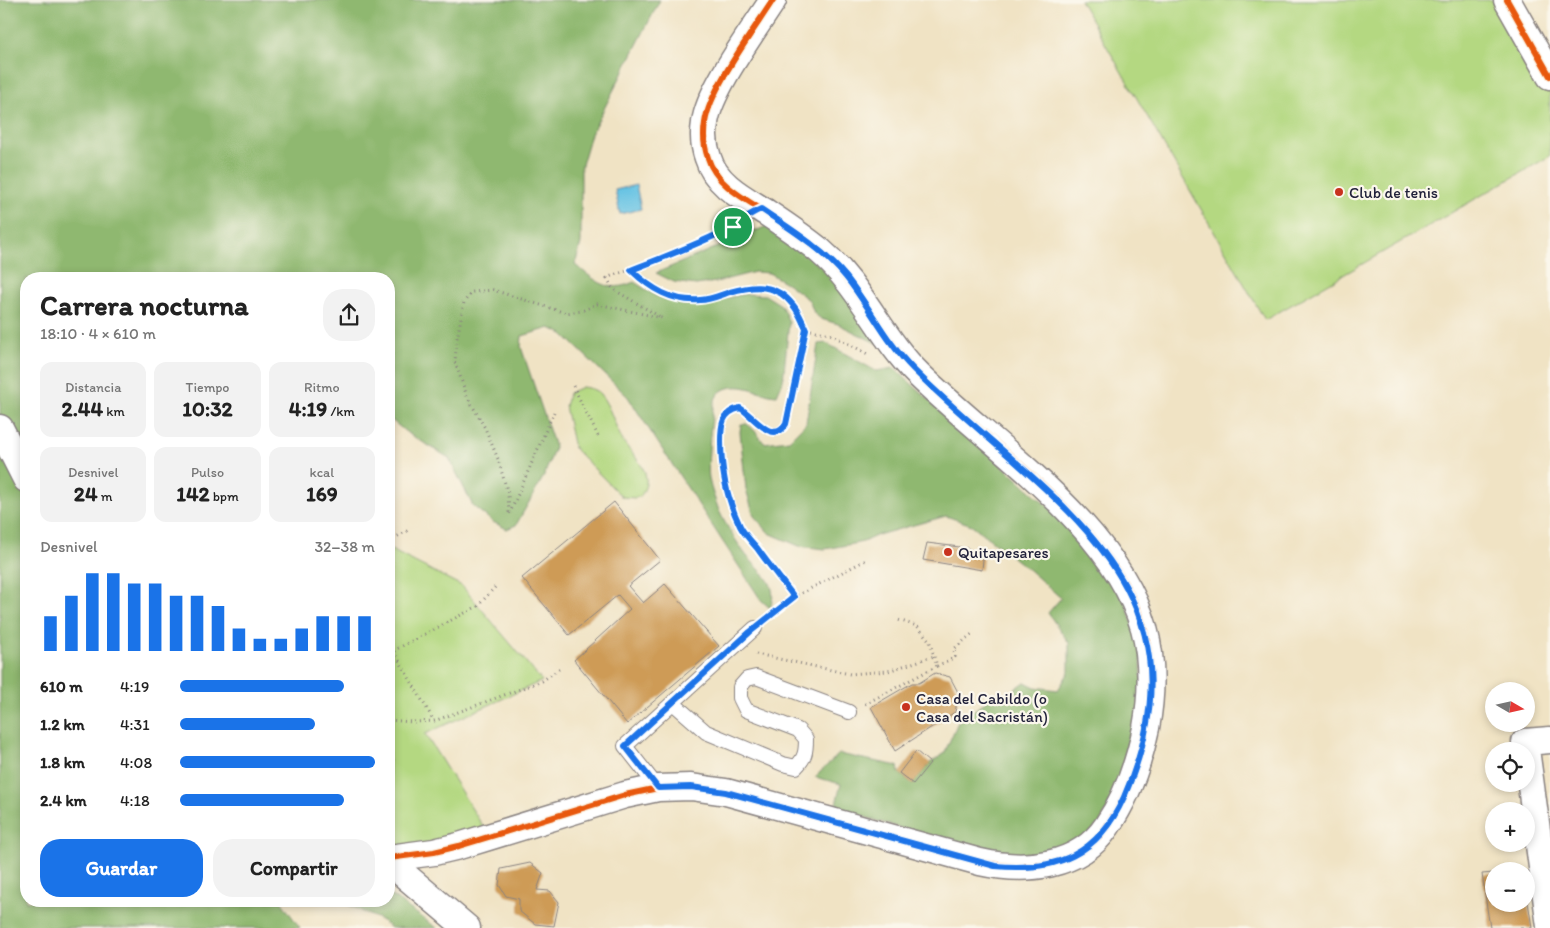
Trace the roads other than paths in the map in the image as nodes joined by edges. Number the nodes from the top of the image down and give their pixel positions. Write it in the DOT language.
graph roads {
  1 [pos="773,0"];
  2 [pos="1507,0"];
  3 [pos="1550,76"];
  4 [pos="0,428"];
  5 [pos="20,467"];
  6 [pos="755,628"];
  7 [pos="673,703"];
  8 [pos="849,712"];
  9 [pos="1538,741"];
  10 [pos="658,788"];
  11 [pos="395,859"];
  12 [pos="395,865"];
  13 [pos="1550,926"];
  14 [pos="468,928"];
  1 -- 10 [label="street"];
  2 -- 3 [label="street"];
  4 -- 5 [label="street"];
  6 -- 7 [label="lane"];
  7 -- 8 [label="lane"];
  7 -- 10 [label="lane"];
  9 -- 13 [label="street"];
  10 -- 11 [label="street"];
  12 -- 14 [label="street"];
}
